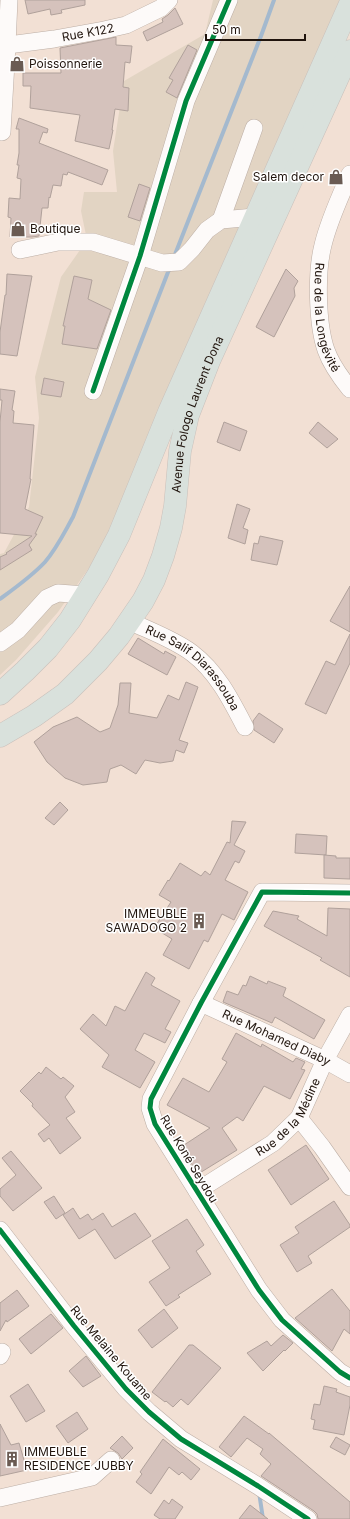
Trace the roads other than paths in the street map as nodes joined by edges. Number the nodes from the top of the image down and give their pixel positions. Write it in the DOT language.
graph roads {
  1 [pos="9,0"];
  2 [pos="169,0"];
  3 [pos="229,0"];
  4 [pos="350,4"];
  5 [pos="4,46"];
  6 [pos="350,51"];
  7 [pos="254,128"];
  8 [pos="2,132"];
  9 [pos="350,174"];
  10 [pos="255,217"];
  11 [pos="221,220"];
  12 [pos="20,250"];
  13 [pos="140,256"];
  14 [pos="350,389"];
  15 [pos="93,391"];
  16 [pos="85,595"];
  17 [pos="130,621"];
  18 [pos="0,644"];
  19 [pos="0,694"];
  20 [pos="245,727"];
  21 [pos="0,736"];
  22 [pos="350,893"];
  23 [pos="201,1003"];
  24 [pos="350,1015"];
  25 [pos="324,1060"];
  26 [pos="350,1074"];
  27 [pos="299,1118"];
  28 [pos="350,1187"];
  29 [pos="197,1191"];
  30 [pos="0,1230"];
  31 [pos="350,1378"];
  32 [pos="111,1460"];
  33 [pos="0,1498"];
  34 [pos="308,1519"];
  1 -- 5 [label="street"];
  2 -- 5 [label="street, Rue K122"];
  3 -- 13 [label="street"];
  4 -- 10 [label="main road, Avenue Fologo Laurent Dona"];
  5 -- 8 [label="street"];
  6 -- 17 [label="main road, Avenue Fologo Laurent Dona"];
  7 -- 11 [label="street"];
  9 -- 14 [label="street, Rue de la Longévité"];
  10 -- 11 [label="street"];
  10 -- 16 [label="main road, Avenue Fologo Laurent Dona"];
  11 -- 13 [label="street"];
  12 -- 13 [label="street"];
  13 -- 15 [label="street"];
  16 -- 18 [label="street"];
  16 -- 19 [label="main road, Avenue Fologo Laurent Dona"];
  17 -- 20 [label="street, Rue Salif Diarassouba"];
  17 -- 21 [label="main road, Avenue Fologo Laurent Dona"];
  22 -- 23 [label="street, Rue Koné Seydou"];
  23 -- 25 [label="street, Rue Mohamed Diaby"];
  23 -- 29 [label="street, Rue Koné Seydou"];
  24 -- 25 [label="street, Rue de la Médine"];
  25 -- 26 [label="street, Rue Mohamed Diaby"];
  25 -- 27 [label="street, Rue de la Médine"];
  27 -- 28 [label="street"];
  27 -- 29 [label="street, Rue de la Médine"];
  29 -- 31 [label="street, Rue Koné Seydou"];
  30 -- 34 [label="street, Rue Melaine Kouame"];
  32 -- 33 [label="street"];
}
